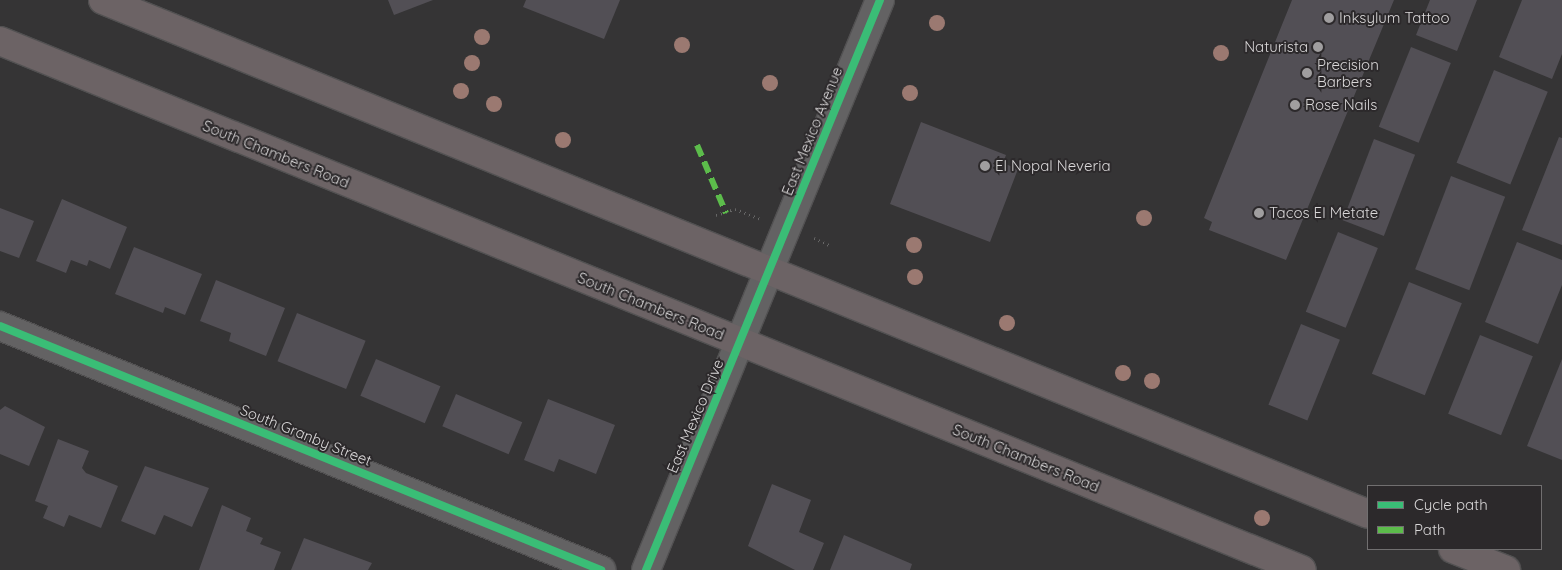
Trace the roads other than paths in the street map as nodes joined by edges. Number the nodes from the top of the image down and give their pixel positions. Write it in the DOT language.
graph roads {
  1 [pos="103,0"];
  2 [pos="880,0"];
  3 [pos="0,41"];
  4 [pos="769,272"];
  5 [pos="0,326"];
  6 [pos="741,342"];
  7 [pos="1367,514"];
  8 [pos="1456,550"];
  9 [pos="601,570"];
  10 [pos="646,570"];
  11 [pos="1302,570"];
  12 [pos="1506,570"];
  1 -- 4 [label="main road"];
  2 -- 4 [label="street, East Mexico Avenue"];
  3 -- 6 [label="main road, South Chambers Road"];
  4 -- 6 [label="street, East Mexico Drive"];
  4 -- 7 [label="main road"];
  5 -- 9 [label="street, South Granby Street"];
  6 -- 10 [label="street, East Mexico Drive"];
  6 -- 11 [label="main road, South Chambers Road"];
  8 -- 12 [label="main road"];
}
